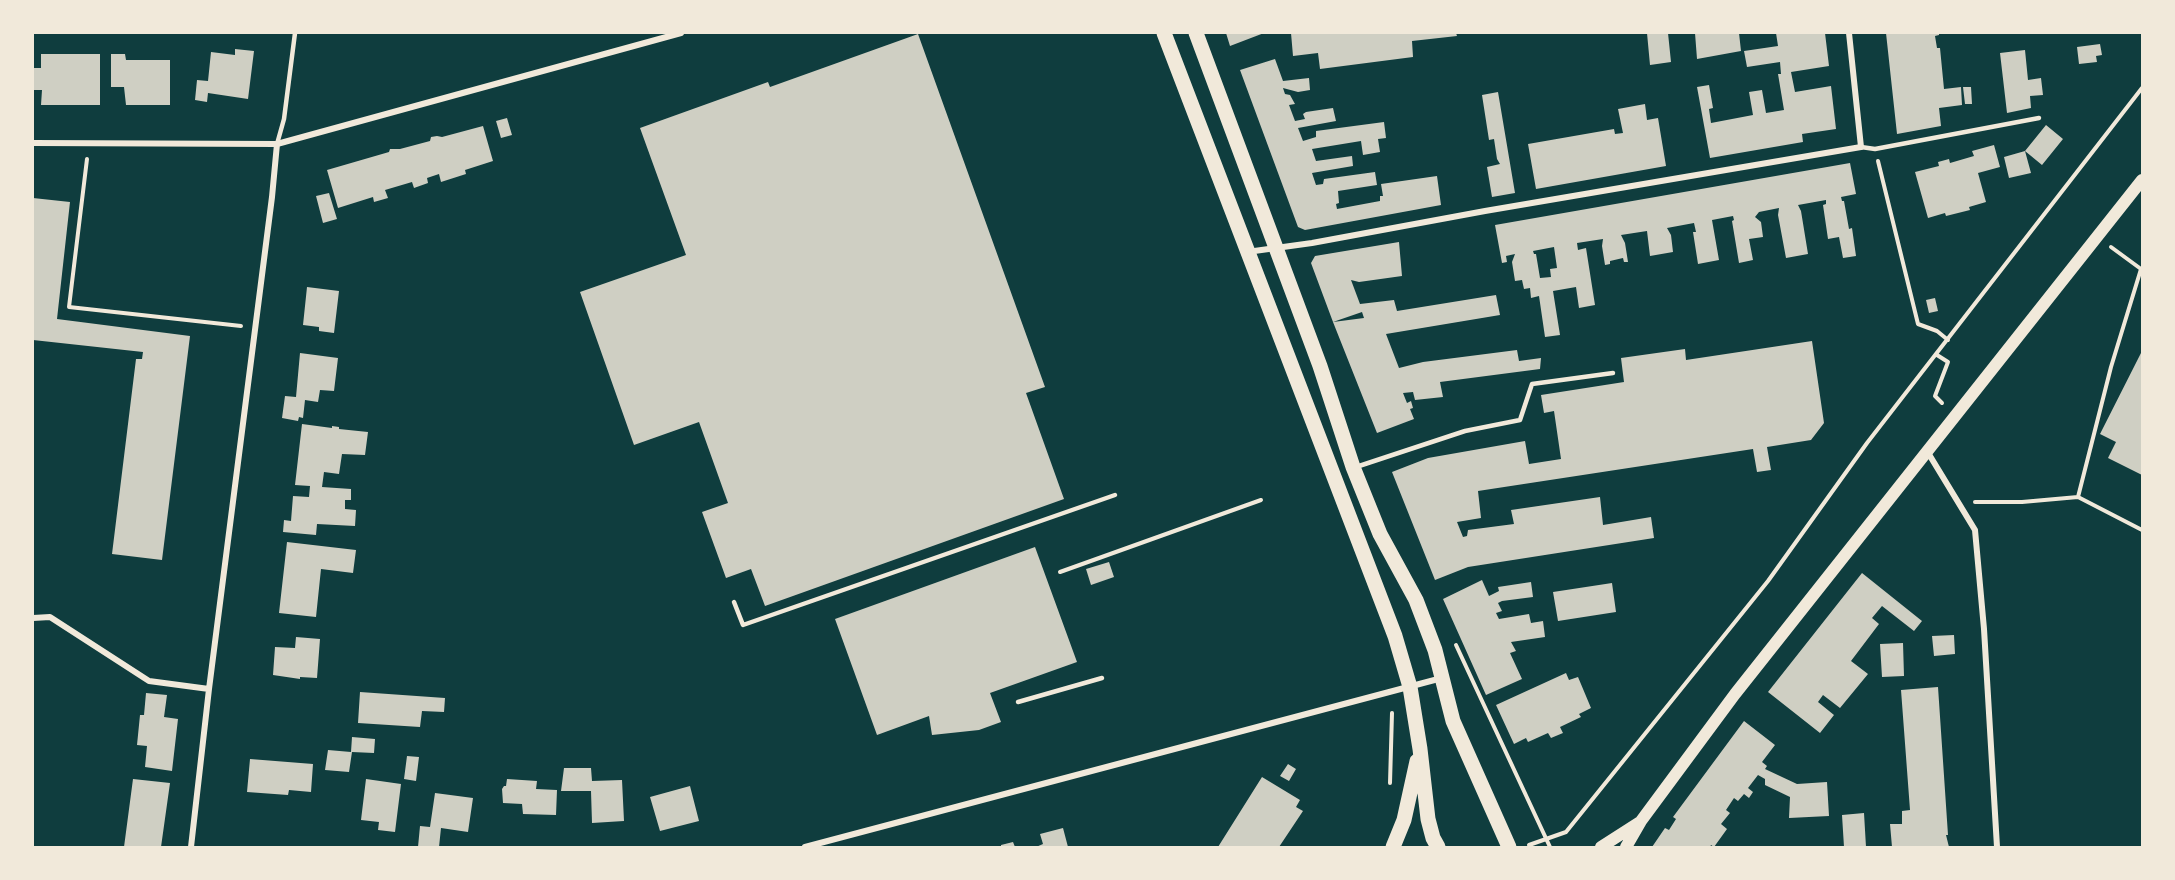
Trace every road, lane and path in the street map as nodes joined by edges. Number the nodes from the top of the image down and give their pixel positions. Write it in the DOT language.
graph roads {
  1 [pos="295,33"];
  2 [pos="681,33"];
  3 [pos="1164,33"];
  4 [pos="1196,33"];
  5 [pos="1849,33"];
  6 [pos="2142,88"];
  7 [pos="2039,118"];
  8 [pos="33,143"];
  9 [pos="88,143"];
  10 [pos="277,144"];
  11 [pos="1861,147"];
  12 [pos="1875,149"];
  13 [pos="2142,180"];
  14 [pos="2096,237"];
  15 [pos="1276,249"];
  16 [pos="1247,252"];
  17 [pos="2142,269"];
  18 [pos="256,327"];
  19 [pos="1948,340"];
  20 [pos="1937,355"];
  21 [pos="1613,373"];
  22 [pos="1943,405"];
  23 [pos="1927,451"];
  24 [pos="1353,467"];
  25 [pos="1115,495"];
  26 [pos="2078,497"];
  27 [pos="1261,500"];
  28 [pos="1959,502"];
  29 [pos="2142,530"];
  30 [pos="1060,572"];
  31 [pos="734,602"];
  32 [pos="33,618"];
  33 [pos="1452,637"];
  34 [pos="1102,678"];
  35 [pos="1442,678"];
  36 [pos="1410,687"];
  37 [pos="209,689"];
  38 [pos="1018,702"];
  39 [pos="1392,705"];
  40 [pos="1420,749"];
  41 [pos="1389,791"];
  42 [pos="1641,821"];
  43 [pos="1546,840"];
  44 [pos="191,847"];
  45 [pos="805,847"];
  46 [pos="1393,847"];
  47 [pos="1438,847"];
  48 [pos="1509,847"];
  49 [pos="1524,847"];
  50 [pos="1550,847"];
  51 [pos="1601,847"];
  52 [pos="1626,847"];
  53 [pos="1997,847"];
  1 -- 10 [label="lane"];
  2 -- 10 [label="street"];
  3 -- 16 [label="main road"];
  4 -- 15 [label="main road"];
  5 -- 11 [label="street"];
  6 -- 19 [label="path"];
  7 -- 12 [label="lane"];
  8 -- 9 [label="street"];
  9 -- 10 [label="street"];
  9 -- 18 [label="path"];
  10 -- 18 [label="street"];
  11 -- 12 [label="lane"];
  11 -- 15 [label="street"];
  12 -- 19 [label="path"];
  13 -- 14 [label="main road"];
  14 -- 17 [label="path"];
  14 -- 23 [label="main road"];
  15 -- 16 [label="street"];
  15 -- 24 [label="main road"];
  16 -- 36 [label="main road"];
  17 -- 26 [label="path"];
  18 -- 37 [label="street"];
  19 -- 20 [label="path"];
  20 -- 22 [label="path"];
  20 -- 43 [label="path"];
  21 -- 24 [label="lane"];
  23 -- 28 [label="street"];
  23 -- 42 [label="main road"];
  24 -- 35 [label="main road"];
  25 -- 31 [label="lane"];
  26 -- 28 [label="path"];
  26 -- 29 [label="path"];
  27 -- 30 [label="path"];
  28 -- 53 [label="street"];
  32 -- 37 [label="street"];
  33 -- 43 [label="path"];
  34 -- 38 [label="lane"];
  35 -- 36 [label="street"];
  35 -- 48 [label="main road"];
  36 -- 40 [label="main road"];
  36 -- 45 [label="street"];
  37 -- 44 [label="street"];
  39 -- 41 [label="path"];
  40 -- 46 [label="main road"];
  40 -- 47 [label="main road"];
  42 -- 51 [label="main road"];
  42 -- 52 [label="main road"];
  43 -- 49 [label="path"];
  43 -- 50 [label="path"];
}
